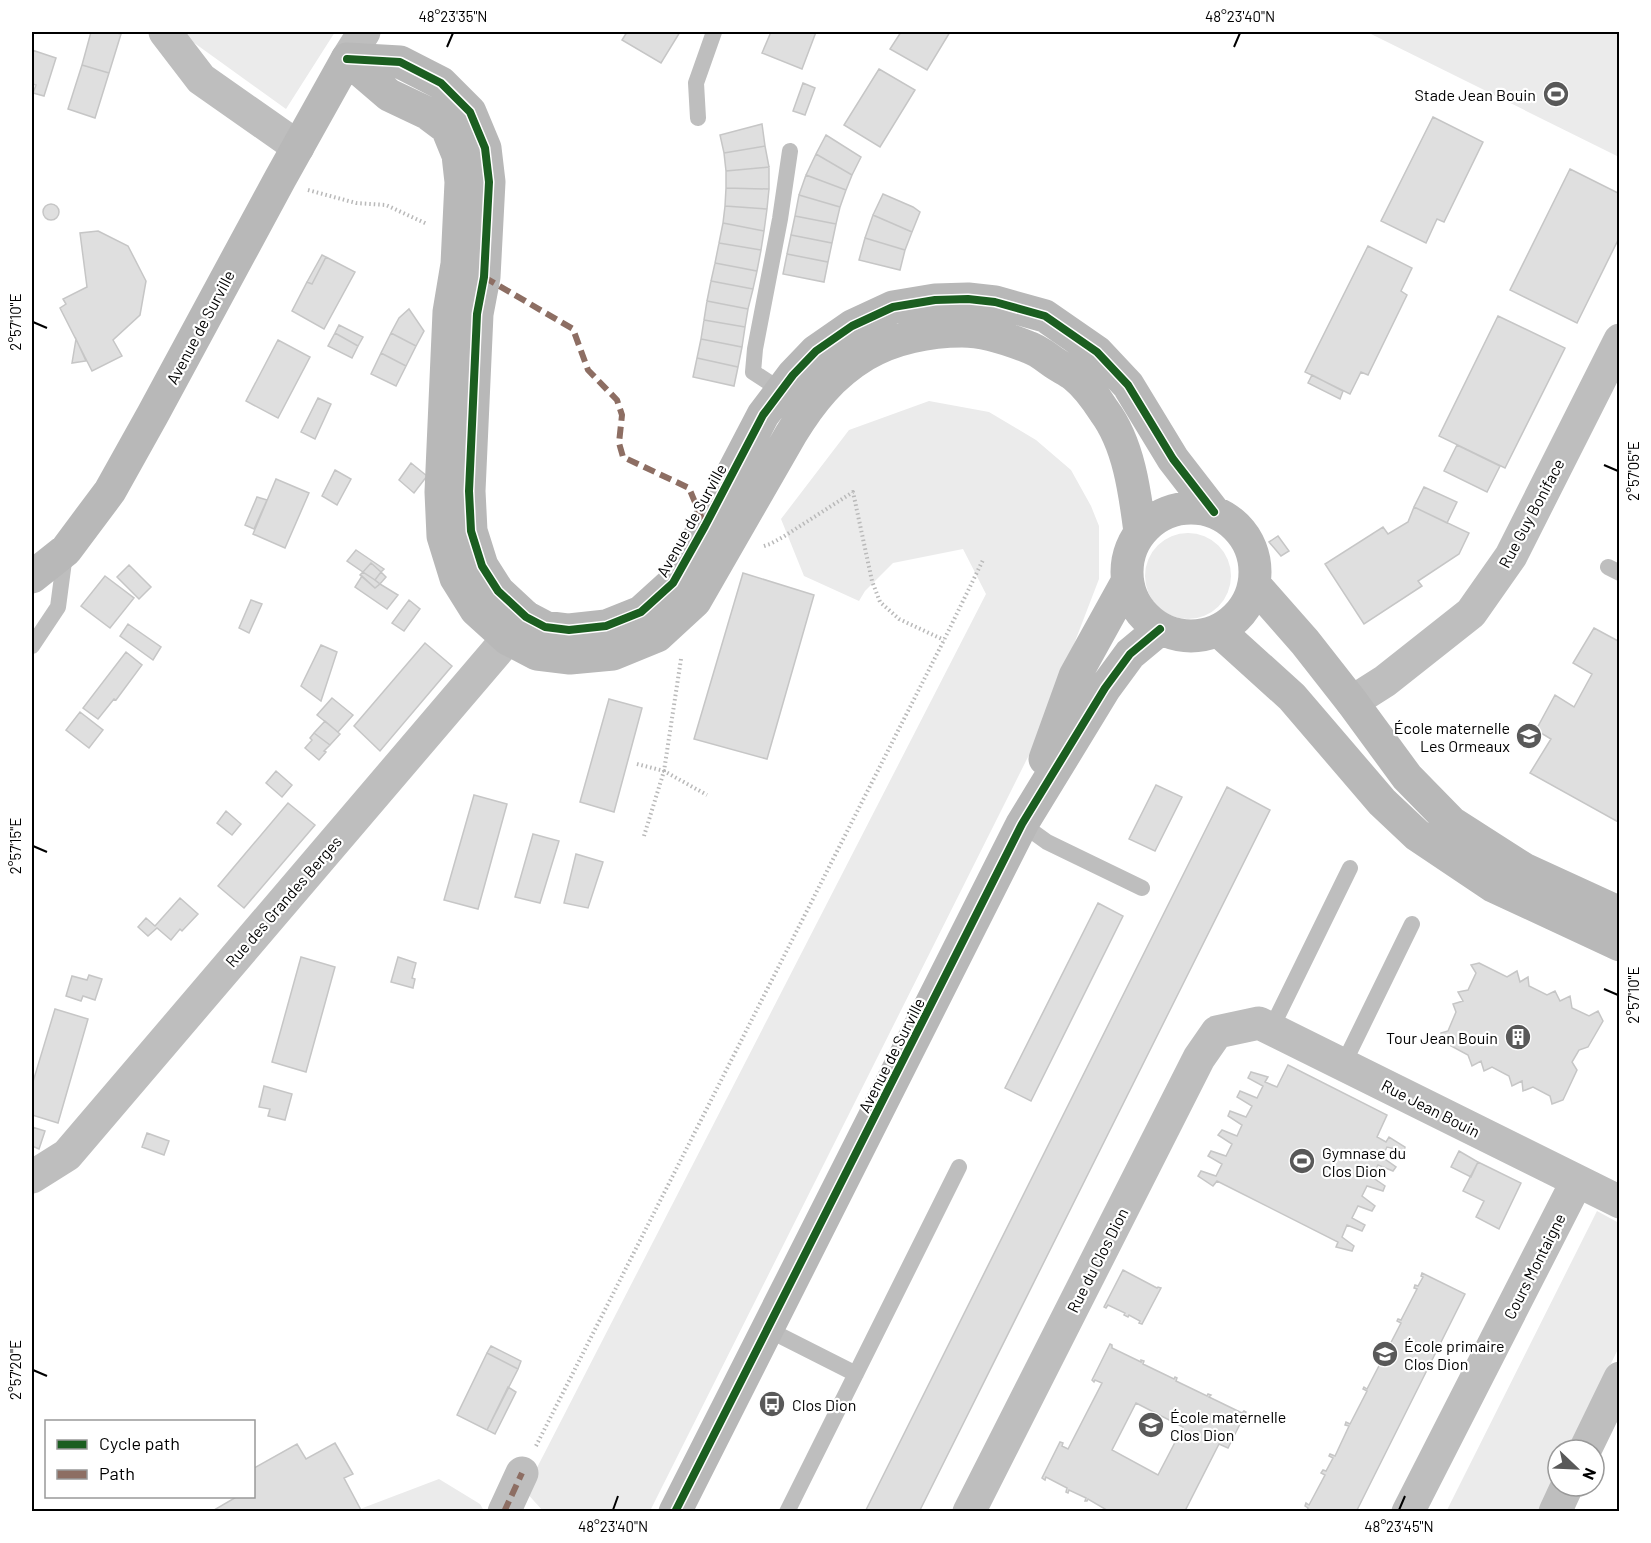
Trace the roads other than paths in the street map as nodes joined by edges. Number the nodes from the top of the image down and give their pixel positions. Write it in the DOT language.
graph roads {
  1 [pos="165,32"];
  2 [pos="364,32"];
  3 [pos="714,32"];
  4 [pos="347,60"];
  5 [pos="698,118"];
  6 [pos="298,147"];
  7 [pos="790,151"];
  8 [pos="1620,340"];
  9 [pos="794,399"];
  10 [pos="1214,512"];
  11 [pos="1140,532"];
  12 [pos="66,550"];
  13 [pos="32,577"];
  14 [pos="1127,582"];
  15 [pos="1254,584"];
  16 [pos="517,628"];
  17 [pos="1160,629"];
  18 [pos="1219,631"];
  19 [pos="32,646"];
  20 [pos="1352,702"];
  21 [pos="1022,824"];
  22 [pos="1350,868"];
  23 [pos="1142,888"];
  24 [pos="1620,913"];
  25 [pos="1412,924"];
  26 [pos="1620,945"];
  27 [pos="1256,1027"];
  28 [pos="1343,1065"];
  29 [pos="959,1167"];
  30 [pos="32,1177"];
  31 [pos="1577,1181"];
  32 [pos="1620,1202"];
  33 [pos="767,1329"];
  34 [pos="856,1374"];
  35 [pos="1620,1378"];
  36 [pos="1591,1438"];
  37 [pos="522,1473"];
  38 [pos="1562,1498"];
  39 [pos="504,1512"];
  40 [pos="675,1512"];
  41 [pos="787,1512"];
  42 [pos="969,1512"];
  43 [pos="1408,1512"];
  44 [pos="1555,1512"];
  1 -- 6 [label="street"];
  2 -- 4 [label="street"];
  3 -- 5 [label="lane"];
  4 -- 6 [label="street, Avenue de Surville"];
  4 -- 16 [label="street, Avenue de Surville"];
  4 -- 16 [label="street, Avenue de Surville"];
  6 -- 12 [label="street, Avenue de Surville"];
  7 -- 9 [label="lane"];
  8 -- 20 [label="street, Rue Guy Boniface"];
  9 -- 10 [label="street, Avenue de Surville"];
  9 -- 11 [label="street, Avenue de Surville"];
  9 -- 16 [label="street, Avenue de Surville"];
  9 -- 16 [label="street, Avenue de Surville"];
  10 -- 11 [label="street"];
  10 -- 15 [label="street, Avenue de Surville"];
  11 -- 14 [label="street, Avenue de Surville"];
  12 -- 13 [label="street, Avenue de Surville"];
  12 -- 19 [label="lane"];
  14 -- 17 [label="street, Avenue de Surville"];
  14 -- 21 [label="street, Avenue de Surville"];
  15 -- 18 [label="street, Avenue de Surville"];
  15 -- 20 [label="street"];
  16 -- 30 [label="street, Rue des Grandes Berges"];
  17 -- 18 [label="street, Avenue de Surville"];
  17 -- 21 [label="street, Avenue de Surville"];
  18 -- 26 [label="street"];
  20 -- 24 [label="street"];
  21 -- 23 [label="lane"];
  21 -- 33 [label="street, Avenue de Surville"];
  22 -- 27 [label="lane"];
  25 -- 28 [label="lane"];
  27 -- 28 [label="street, Rue Jean Bouin"];
  27 -- 42 [label="street, Rue du Clos Dion"];
  28 -- 31 [label="street, Rue Jean Bouin"];
  29 -- 34 [label="lane"];
  31 -- 32 [label="street, Rue Jean Bouin"];
  31 -- 43 [label="street, Cours Montaigne"];
  33 -- 34 [label="lane"];
  33 -- 40 [label="street, Avenue de Surville"];
  34 -- 41 [label="lane"];
  35 -- 36 [label="street"];
  37 -- 39 [label="street"];
  38 -- 44 [label="street"];
}
